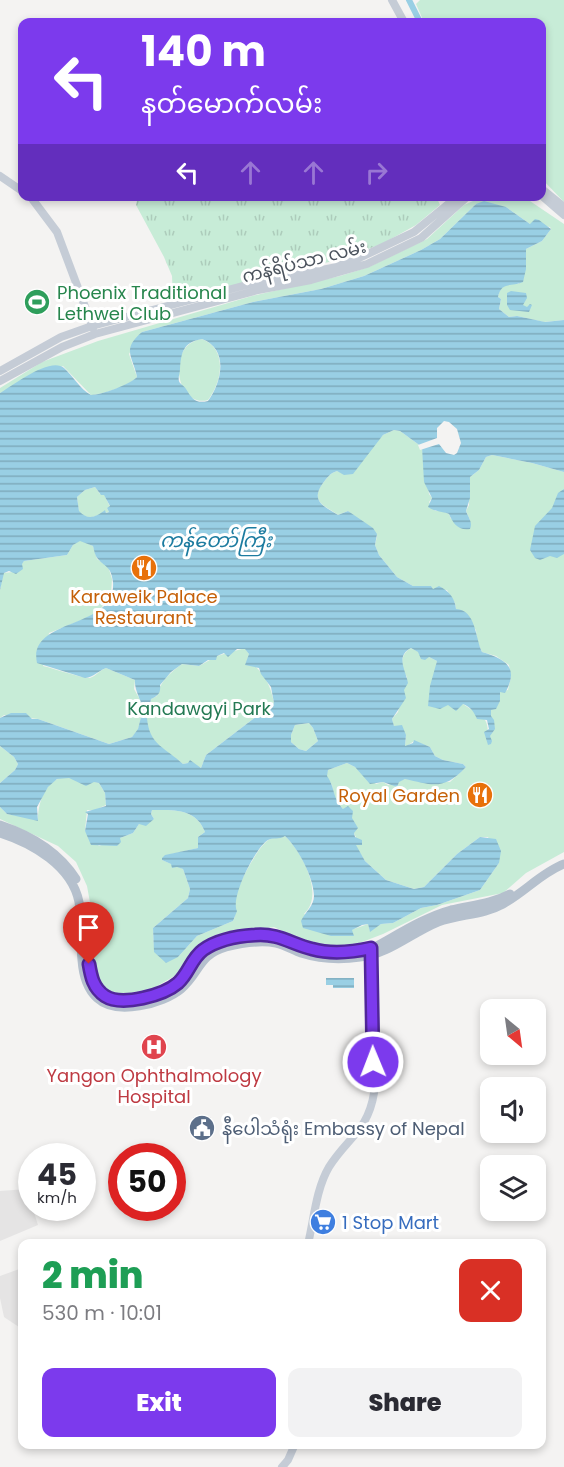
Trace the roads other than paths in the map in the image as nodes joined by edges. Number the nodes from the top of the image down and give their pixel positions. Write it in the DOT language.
graph roads {
  1 [pos="392,0"];
  2 [pos="399,0"];
  3 [pos="402,18"];
  4 [pos="408,18"];
  5 [pos="0,176"];
  6 [pos="18,188"];
  7 [pos="546,194"];
  8 [pos="546,198"];
  9 [pos="34,201"];
  10 [pos="452,201"];
  11 [pos="463,201"];
  12 [pos="552,201"];
  13 [pos="564,207"];
  14 [pos="564,215"];
  15 [pos="94,330"];
  16 [pos="0,371"];
  17 [pos="0,381"];
  18 [pos="0,825"];
  19 [pos="0,833"];
  20 [pos="564,857"];
  21 [pos="564,864"];
  22 [pos="372,952"];
  23 [pos="330,955"];
  24 [pos="309,1239"];
  25 [pos="293,1449"];
  26 [pos="282,1467"];
  1 -- 3 [label="main road"];
  2 -- 4 [label="main road"];
  5 -- 6 [label="main road"];
  7 -- 12 [label="main road"];
  8 -- 12 [label="main road"];
  9 -- 15 [label="main road"];
  10 -- 15 [label="main road"];
  11 -- 15 [label="main road, ကန်ရိပ်သာ လမ်း"];
  12 -- 13 [label="main road"];
  12 -- 14 [label="main road"];
  15 -- 16 [label="main road"];
  15 -- 17 [label="main road, ကန်ရိပ်သာ လမ်း"];
  18 -- 23 [label="main road"];
  19 -- 23 [label="main road"];
  20 -- 22 [label="main road"];
  21 -- 22 [label="main road"];
  22 -- 23 [label="main road"];
  22 -- 24 [label="main road"];
  25 -- 26 [label="main road"];
}
